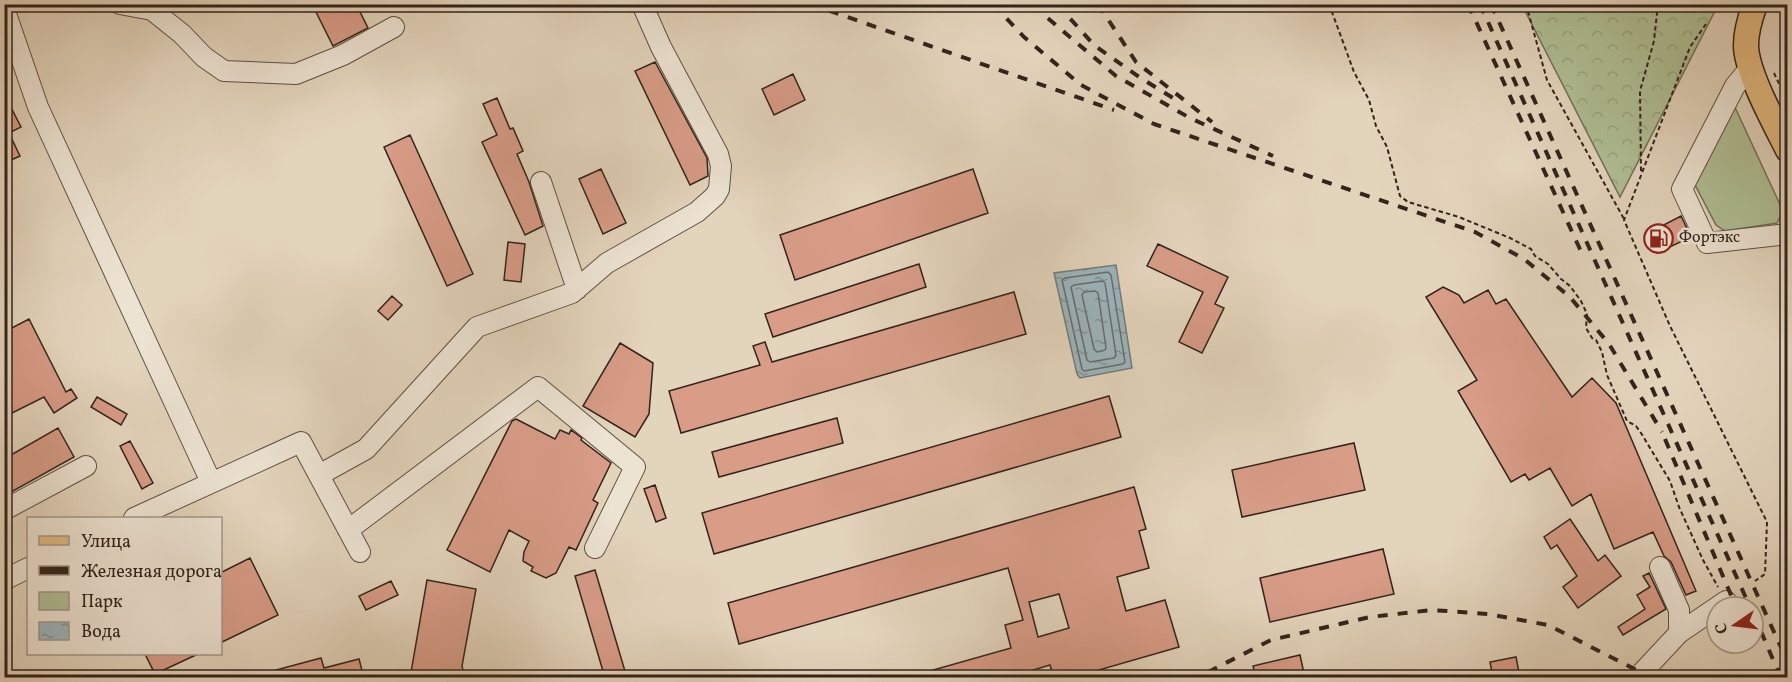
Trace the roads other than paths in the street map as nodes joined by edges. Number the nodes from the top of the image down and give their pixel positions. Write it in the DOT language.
graph roads {
  1 [pos="120,4"];
  2 [pos="642,4"];
  3 [pos="1755,4"];
  4 [pos="4,8"];
  5 [pos="394,27"];
  6 [pos="1760,67"];
  7 [pos="1788,150"];
  8 [pos="541,182"];
  9 [pos="1788,234"];
  10 [pos="577,289"];
  11 [pos="86,466"];
  12 [pos="319,475"];
  13 [pos="211,482"];
  14 [pos="4,510"];
  15 [pos="138,517"];
  16 [pos="348,530"];
  17 [pos="595,548"];
  18 [pos="360,552"];
  19 [pos="1660,567"];
  20 [pos="27,568"];
  21 [pos="4,580"];
  22 [pos="1705,615"];
  23 [pos="1679,633"];
  24 [pos="1637,678"];
  1 -- 5 [label="street"];
  2 -- 10 [label="street"];
  3 -- 6 [label="main road"];
  4 -- 13 [label="street"];
  6 -- 7 [label="main road"];
  6 -- 9 [label="street"];
  8 -- 10 [label="street"];
  10 -- 12 [label="street"];
  11 -- 14 [label="street"];
  12 -- 13 [label="street"];
  12 -- 16 [label="street"];
  13 -- 15 [label="street"];
  16 -- 17 [label="street"];
  16 -- 18 [label="street"];
  19 -- 23 [label="street"];
  20 -- 21 [label="street"];
  22 -- 23 [label="street"];
  23 -- 24 [label="street"];
}
